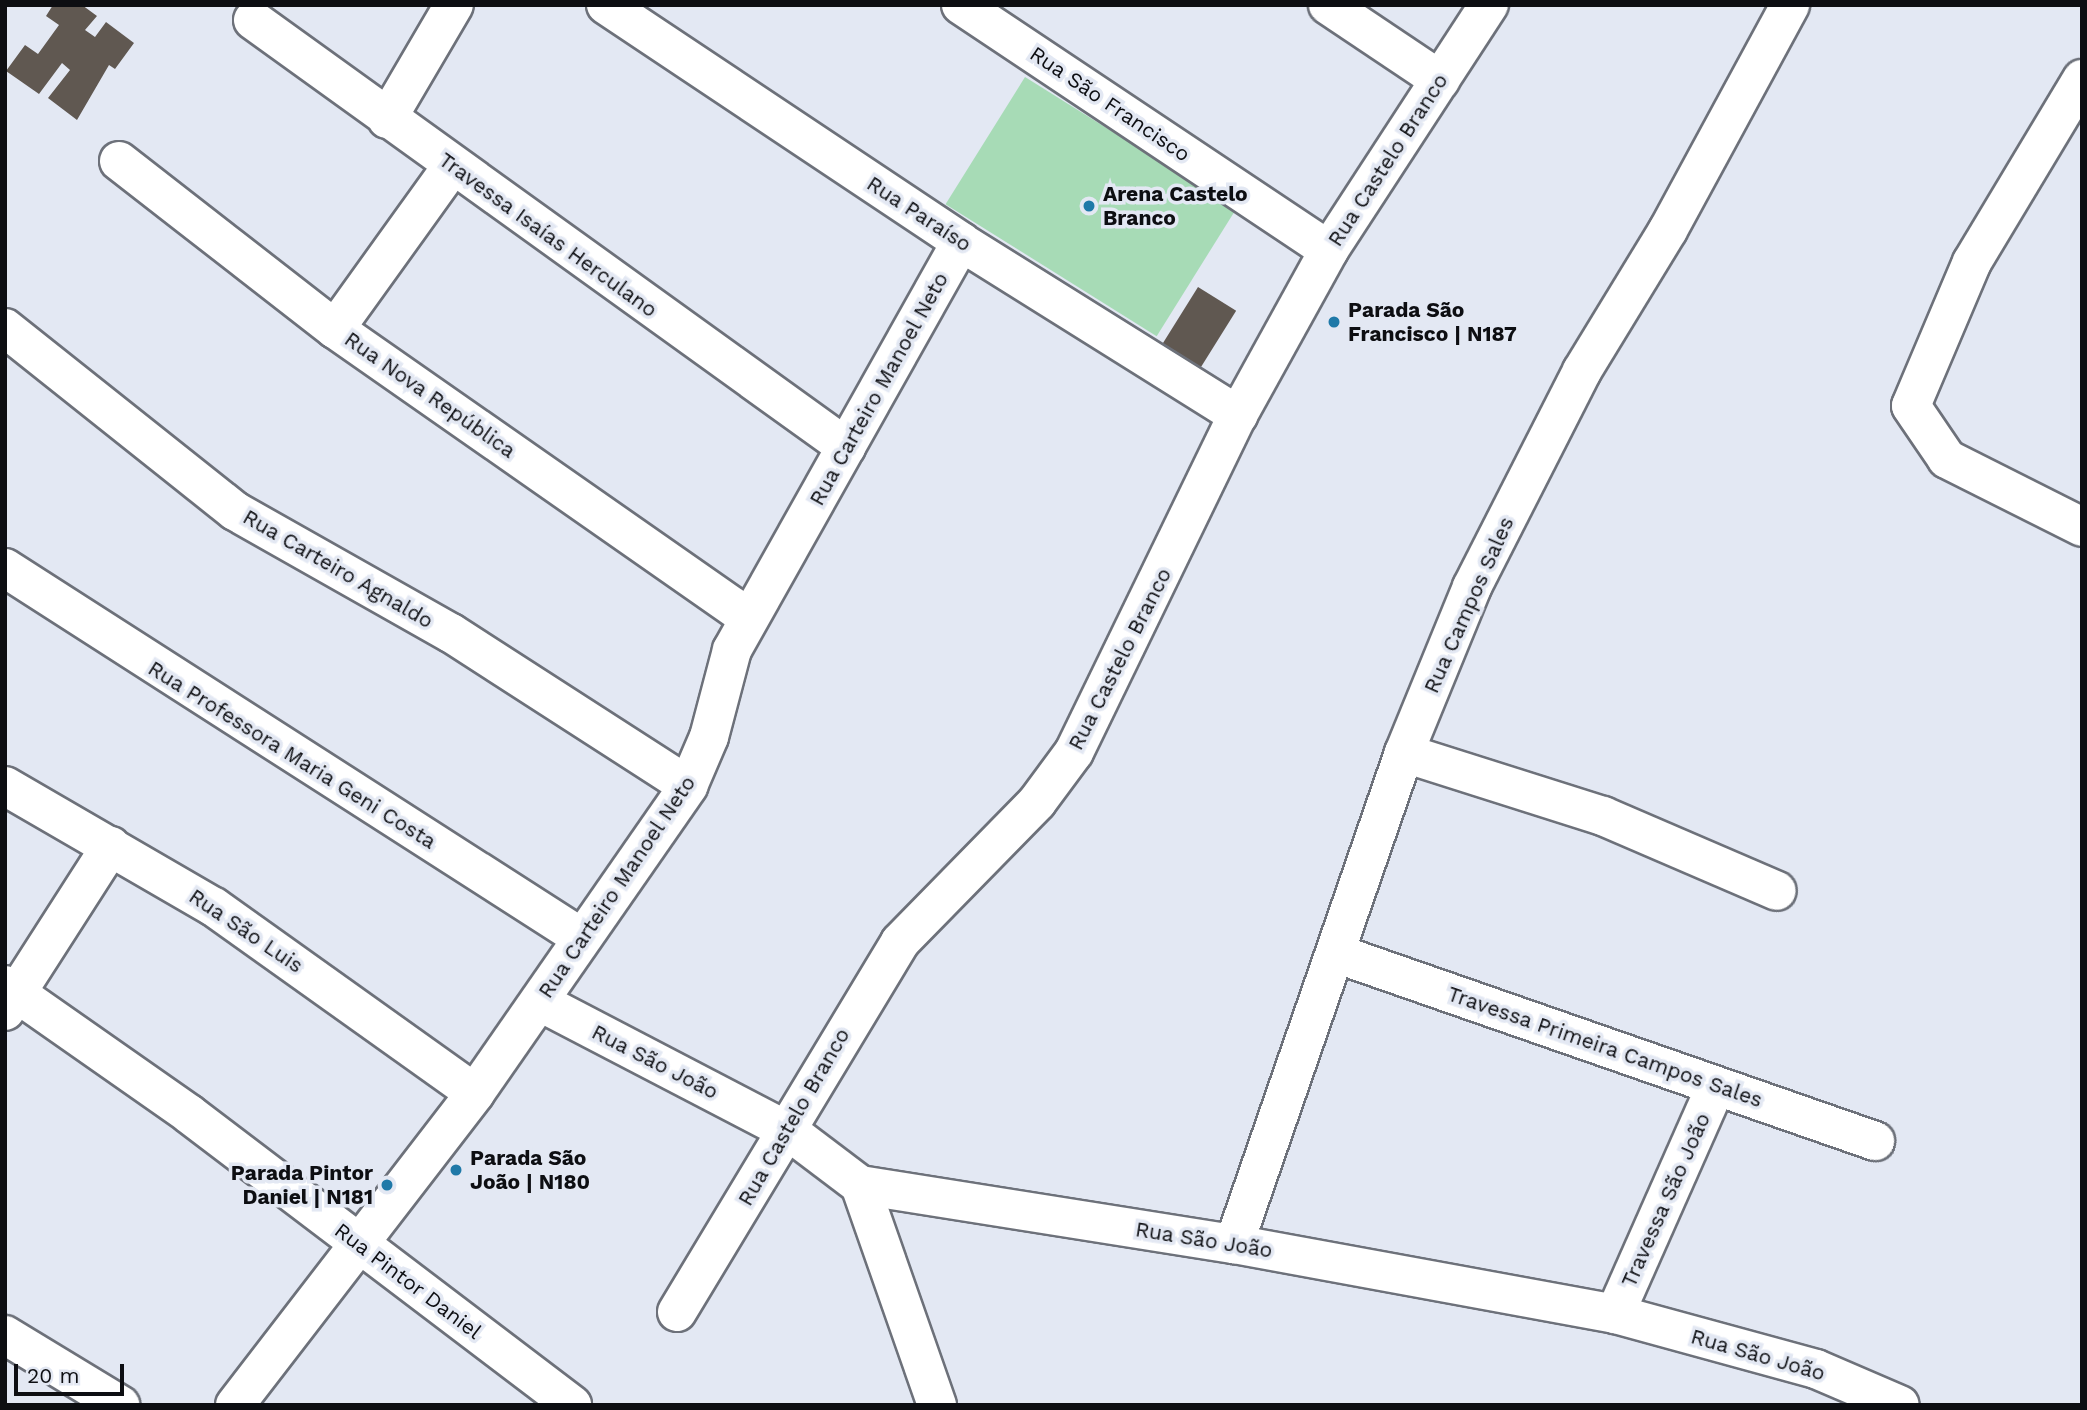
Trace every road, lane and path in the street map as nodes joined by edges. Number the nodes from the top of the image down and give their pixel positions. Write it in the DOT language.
graph roads {
  1 [pos="454,5"];
  2 [pos="606,5"];
  3 [pos="961,5"];
  4 [pos="1328,5"];
  5 [pos="1489,5"];
  6 [pos="1790,5"];
  7 [pos="253,20"];
  8 [pos="1440,79"];
  9 [pos="2082,79"];
  10 [pos="387,119"];
  11 [pos="119,161"];
  12 [pos="452,166"];
  13 [pos="961,242"];
  14 [pos="1329,250"];
  15 [pos="5,328"];
  16 [pos="335,329"];
  17 [pos="1238,415"];
  18 [pos="846,447"];
  19 [pos="2082,527"];
  20 [pos="5,568"];
  21 [pos="749,618"];
  22 [pos="1404,753"];
  23 [pos="5,786"];
  24 [pos="688,786"];
  25 [pos="111,846"];
  26 [pos="1777,891"];
  27 [pos="582,938"];
  28 [pos="1335,953"];
  29 [pos="10,997"];
  30 [pos="540,1002"];
  31 [pos="1716,1086"];
  32 [pos="475,1093"];
  33 [pos="790,1132"];
  34 [pos="1875,1141"];
  35 [pos="860,1185"];
  36 [pos="1234,1244"];
  37 [pos="361,1246"];
  38 [pos="677,1312"];
  39 [pos="1615,1314"];
  40 [pos="5,1335"];
  41 [pos="120,1405"];
  42 [pos="235,1405"];
  43 [pos="572,1405"];
  44 [pos="937,1405"];
  45 [pos="1900,1405"];
  1 -- 10 [label="street"];
  2 -- 13 [label="street, Rua Paraíso"];
  3 -- 14 [label="street, Rua São Francisco"];
  4 -- 8 [label="street"];
  5 -- 8 [label="street, Rua Castelo Branco"];
  6 -- 22 [label="street, Rua Campos Sales"];
  7 -- 10 [label="street, Travessa Isaías Herculano"];
  8 -- 14 [label="street, Rua Castelo Branco"];
  9 -- 19 [label="street"];
  10 -- 12 [label="street, Travessa Isaías Herculano"];
  11 -- 16 [label="street, Rua Nova República"];
  12 -- 16 [label="street"];
  12 -- 18 [label="street, Travessa Isaías Herculano"];
  13 -- 17 [label="street, Rua Paraíso"];
  13 -- 18 [label="street, Rua Carteiro Manoel Neto"];
  14 -- 17 [label="street, Rua Castelo Branco"];
  15 -- 24 [label="street, Rua Carteiro Agnaldo"];
  16 -- 21 [label="street, Rua Nova República"];
  17 -- 33 [label="street, Rua Castelo Branco"];
  18 -- 21 [label="street, Rua Carteiro Manoel Neto"];
  20 -- 27 [label="street, Rua Professora Maria Geni Costa"];
  21 -- 24 [label="street, Rua Carteiro Manoel Neto"];
  22 -- 26 [label="street"];
  22 -- 28 [label="street, Rua Campos Sales"];
  23 -- 25 [label="street, Rua São Luis"];
  24 -- 27 [label="street, Rua Carteiro Manoel Neto"];
  25 -- 29 [label="street"];
  25 -- 32 [label="street, Rua São Luis"];
  27 -- 30 [label="street, Rua Carteiro Manoel Neto"];
  28 -- 31 [label="street, Travessa Primeira Campos Sales"];
  28 -- 36 [label="street, Rua Campos Sales"];
  29 -- 37 [label="street, Rua Pintor Daniel"];
  30 -- 32 [label="street, Rua Carteiro Manoel Neto"];
  30 -- 33 [label="street, Rua São João"];
  31 -- 34 [label="street, Travessa Primeira Campos Sales"];
  31 -- 39 [label="street, Travessa São João"];
  32 -- 37 [label="street, Rua Carteiro Manoel Neto"];
  33 -- 35 [label="street, Rua São João"];
  33 -- 38 [label="street, Rua Castelo Branco"];
  35 -- 36 [label="street, Rua São João"];
  35 -- 44 [label="street"];
  36 -- 39 [label="street, Rua São João"];
  37 -- 42 [label="street, Rua Carteiro Manoel Neto"];
  37 -- 43 [label="street, Rua Pintor Daniel"];
  39 -- 45 [label="street, Rua São João"];
  40 -- 41 [label="street"];
}
